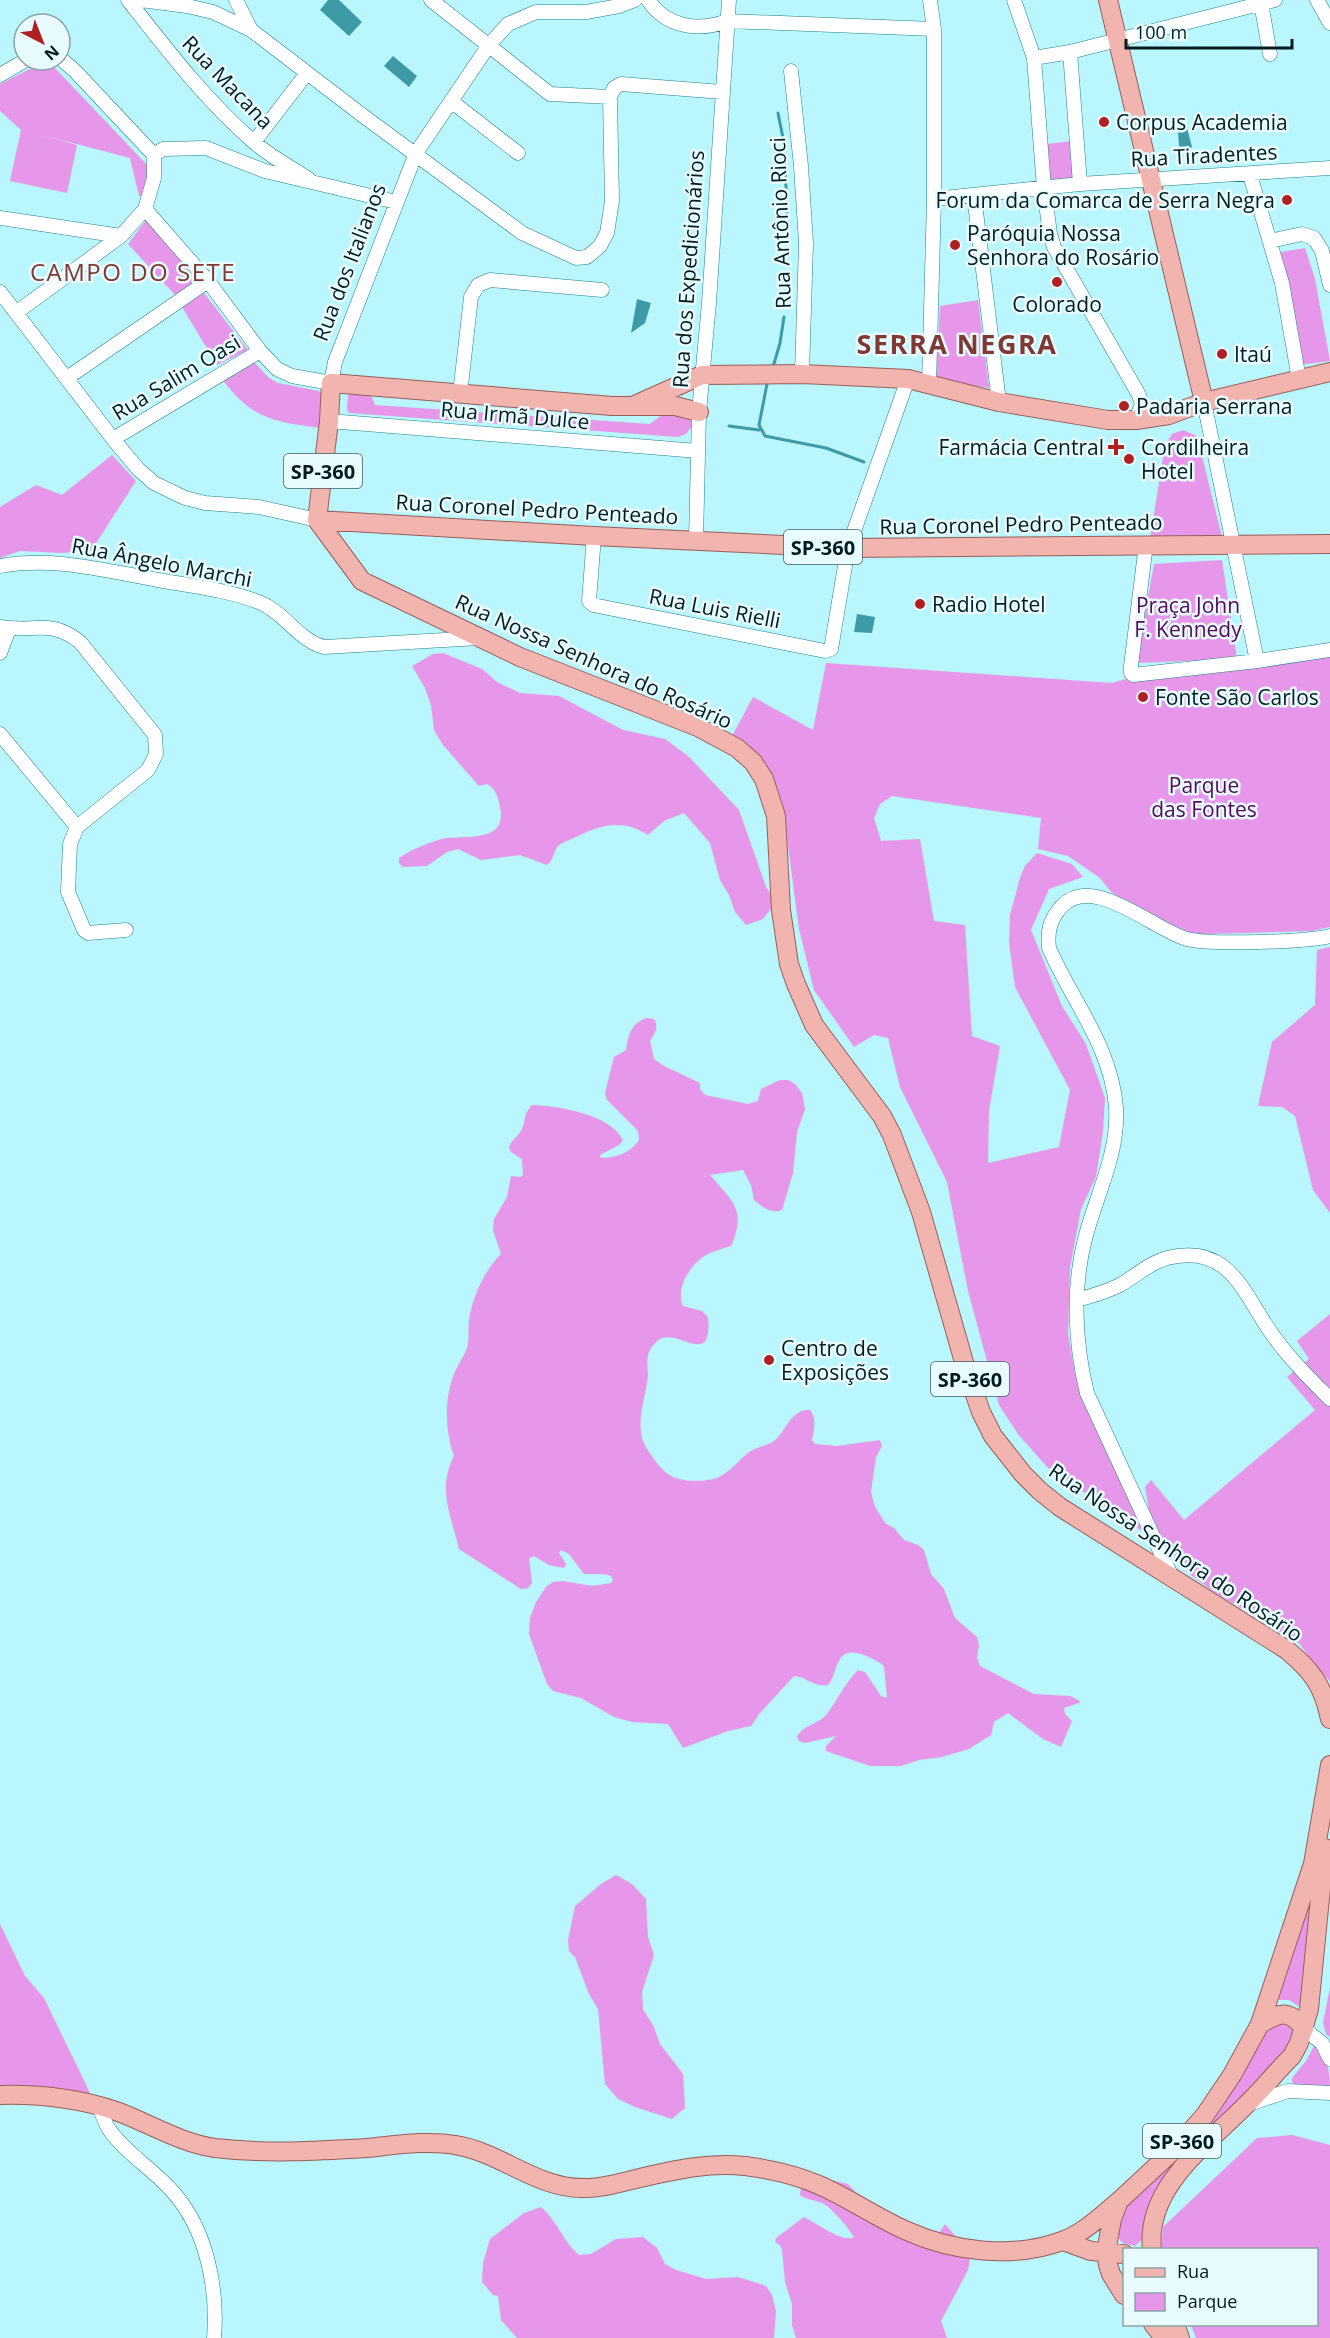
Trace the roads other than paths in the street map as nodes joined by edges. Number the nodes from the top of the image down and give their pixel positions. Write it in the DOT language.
graph roads {
  1 [pos="128,0"];
  2 [pos="141,0"];
  3 [pos="236,0"];
  4 [pos="431,0"];
  5 [pos="635,0"];
  6 [pos="648,0"];
  7 [pos="729,0"];
  8 [pos="930,0"];
  9 [pos="1014,0"];
  10 [pos="1108,0"];
  11 [pos="1275,0"];
  12 [pos="615,3"];
  13 [pos="1260,3"];
  14 [pos="728,21"];
  15 [pos="934,29"];
  16 [pos="251,30"];
  17 [pos="1117,39"];
  18 [pos="489,45"];
  19 [pos="1070,52"];
  20 [pos="1270,54"];
  21 [pos="1034,58"];
  22 [pos="72,68"];
  23 [pos="791,71"];
  24 [pos="307,73"];
  25 [pos="722,92"];
  26 [pos="610,97"];
  27 [pos="451,101"];
  28 [pos="254,142"];
  29 [pos="416,153"];
  30 [pos="518,153"];
  31 [pos="154,155"];
  32 [pos="1330,168"];
  33 [pos="1250,175"];
  34 [pos="1152,178"];
  35 [pos="310,180"];
  36 [pos="1080,184"];
  37 [pos="1044,188"];
  38 [pos="974,195"];
  39 [pos="934,199"];
  40 [pos="396,202"];
  41 [pos="144,209"];
  42 [pos="0,218"];
  43 [pos="121,236"];
  44 [pos="1270,241"];
  45 [pos="208,281"];
  46 [pos="1330,285"];
  47 [pos="602,290"];
  48 [pos="0,292"];
  49 [pos="17,312"];
  50 [pos="260,351"];
  51 [pos="1330,372"];
  52 [pos="802,374"];
  53 [pos="702,375"];
  54 [pos="67,378"];
  55 [pos="908,379"];
  56 [pos="1299,379"];
  57 [pos="331,383"];
  58 [pos="930,385"];
  59 [pos="460,394"];
  60 [pos="999,402"];
  61 [pos="1203,402"];
  62 [pos="635,405"];
  63 [pos="699,412"];
  64 [pos="1136,420"];
  65 [pos="329,422"];
  66 [pos="113,439"];
  67 [pos="698,451"];
  68 [pos="317,520"];
  69 [pos="594,536"];
  70 [pos="696,540"];
  71 [pos="1146,544"];
  72 [pos="1234,544"];
  73 [pos="1330,544"];
  74 [pos="848,548"];
  75 [pos="0,566"];
  76 [pos="4,628"];
  77 [pos="481,638"];
  78 [pos="1330,650"];
  79 [pos="0,653"];
  80 [pos="1257,661"];
  81 [pos="0,734"];
  82 [pos="77,827"];
  83 [pos="126,930"];
  84 [pos="1330,936"];
  85 [pos="1077,1300"];
  86 [pos="1330,1399"];
  87 [pos="1171,1575"];
  88 [pos="1330,1719"];
  89 [pos="1330,1765"];
  90 [pos="1326,1795"];
  91 [pos="1260,2024"];
  92 [pos="1304,2029"];
  93 [pos="1330,2059"];
  94 [pos="1330,2093"];
  95 [pos="0,2095"];
  96 [pos="1247,2104"];
  97 [pos="99,2107"];
  98 [pos="1119,2201"];
  99 [pos="1063,2241"];
  100 [pos="1148,2246"];
  101 [pos="1115,2253"];
  102 [pos="1123,2292"];
  103 [pos="1154,2326"];
  104 [pos="214,2338"];
  105 [pos="1164,2338"];
  1 -- 28 [label="street, Rua Macana"];
  2 -- 16 [label="street"];
  3 -- 16 [label="street"];
  4 -- 18 [label="street"];
  5 -- 12 [label="street, Rua dos Italianos"];
  6 -- 14 [label="street"];
  7 -- 14 [label="street, Rua dos Expedicionários"];
  8 -- 15 [label="street"];
  9 -- 21 [label="street"];
  10 -- 17 [label="main road"];
  11 -- 13 [label="street"];
  12 -- 18 [label="street, Rua dos Italianos"];
  13 -- 17 [label="street"];
  13 -- 20 [label="street"];
  14 -- 15 [label="street"];
  14 -- 25 [label="street, Rua dos Expedicionários"];
  15 -- 39 [label="street"];
  16 -- 24 [label="street"];
  17 -- 19 [label="street"];
  17 -- 34 [label="main road"];
  18 -- 26 [label="street"];
  18 -- 27 [label="street, Rua dos Italianos"];
  19 -- 21 [label="street"];
  19 -- 36 [label="street"];
  21 -- 37 [label="street"];
  22 -- 31 [label="street"];
  23 -- 52 [label="street, Rua Antônio Rioci"];
  24 -- 28 [label="street"];
  24 -- 29 [label="street"];
  25 -- 26 [label="street"];
  25 -- 53 [label="street, Rua dos Expedicionários"];
  26 -- 29 [label="street"];
  27 -- 29 [label="street, Rua dos Italianos"];
  27 -- 30 [label="street"];
  28 -- 35 [label="street, Rua Macana"];
  29 -- 40 [label="street, Rua dos Italianos"];
  31 -- 35 [label="street"];
  31 -- 41 [label="street"];
  32 -- 33 [label="street, Rua Tiradentes"];
  33 -- 34 [label="street, Rua Tiradentes"];
  33 -- 44 [label="street"];
  34 -- 36 [label="street, Rua Tiradentes"];
  34 -- 61 [label="main road"];
  35 -- 40 [label="street"];
  36 -- 37 [label="street, Rua Tiradentes"];
  37 -- 38 [label="street"];
  37 -- 64 [label="street"];
  38 -- 39 [label="street"];
  38 -- 60 [label="street"];
  39 -- 58 [label="street"];
  40 -- 57 [label="street, Rua dos Italianos"];
  41 -- 43 [label="street"];
  41 -- 45 [label="street"];
  42 -- 43 [label="street"];
  43 -- 49 [label="street"];
  44 -- 46 [label="street"];
  44 -- 56 [label="street"];
  45 -- 50 [label="street"];
  45 -- 54 [label="street"];
  47 -- 59 [label="street"];
  48 -- 49 [label="street"];
  49 -- 54 [label="street"];
  50 -- 57 [label="street"];
  50 -- 66 [label="street, Rua Salim Oasi"];
  51 -- 56 [label="main road"];
  52 -- 53 [label="main road"];
  52 -- 55 [label="main road"];
  53 -- 62 [label="main road"];
  53 -- 63 [label="street, Rua dos Expedicionários"];
  54 -- 66 [label="street"];
  55 -- 58 [label="main road"];
  55 -- 74 [label="street"];
  56 -- 61 [label="main road"];
  57 -- 59 [label="main road"];
  57 -- 65 [label="main road, Rua dos Italianos / SP-360"];
  58 -- 60 [label="main road"];
  59 -- 62 [label="main road"];
  60 -- 64 [label="main road"];
  61 -- 64 [label="main road"];
  61 -- 72 [label="street"];
  62 -- 63 [label="main road"];
  63 -- 67 [label="street, Rua dos Expedicionários"];
  65 -- 67 [label="street, Rua Irmã Dulce"];
  65 -- 68 [label="main road, Rua dos Italianos / SP-360"];
  66 -- 68 [label="street"];
  67 -- 70 [label="street, Rua dos Expedicionários"];
  68 -- 69 [label="main road, Rua Coronel Pedro Penteado / SP-360"];
  68 -- 77 [label="main road, Rua Nossa Senhora do Rosário / SP-360"];
  69 -- 70 [label="main road, Rua Coronel Pedro Penteado / SP-360"];
  69 -- 74 [label="street, Rua Luis Rielli"];
  70 -- 74 [label="main road, Rua Coronel Pedro Penteado / SP-360"];
  71 -- 72 [label="main road, Rua Coronel Pedro Penteado / SP-360"];
  71 -- 74 [label="main road, Rua Coronel Pedro Penteado / SP-360"];
  71 -- 80 [label="street"];
  72 -- 73 [label="main road, Rua Coronel Pedro Penteado / SP-360"];
  72 -- 80 [label="street"];
  75 -- 77 [label="street, Rua Ângelo Marchi"];
  76 -- 79 [label="street"];
  76 -- 82 [label="street"];
  77 -- 87 [label="main road, Rua Nossa Senhora do Rosário / SP-360"];
  78 -- 80 [label="street"];
  81 -- 82 [label="street"];
  82 -- 83 [label="street"];
  84 -- 85 [label="street"];
  85 -- 86 [label="street"];
  85 -- 87 [label="street"];
  87 -- 88 [label="main road, Rua Nossa Senhora do Rosário / SP-360"];
  89 -- 90 [label="main road, SP-360"];
  90 -- 91 [label="main road, SP-360"];
  90 -- 92 [label="main road, SP-360"];
  91 -- 92 [label="main road"];
  91 -- 98 [label="main road, SP-360"];
  92 -- 93 [label="street"];
  92 -- 96 [label="main road, SP-360"];
  94 -- 96 [label="street"];
  95 -- 97 [label="main road"];
  96 -- 100 [label="main road, SP-360"];
  97 -- 99 [label="main road"];
  97 -- 104 [label="street"];
  98 -- 99 [label="main road"];
  98 -- 101 [label="main road, SP-360"];
  99 -- 101 [label="main road"];
  101 -- 102 [label="main road, SP-360"];
  103 -- 105 [label="main road"];
}
